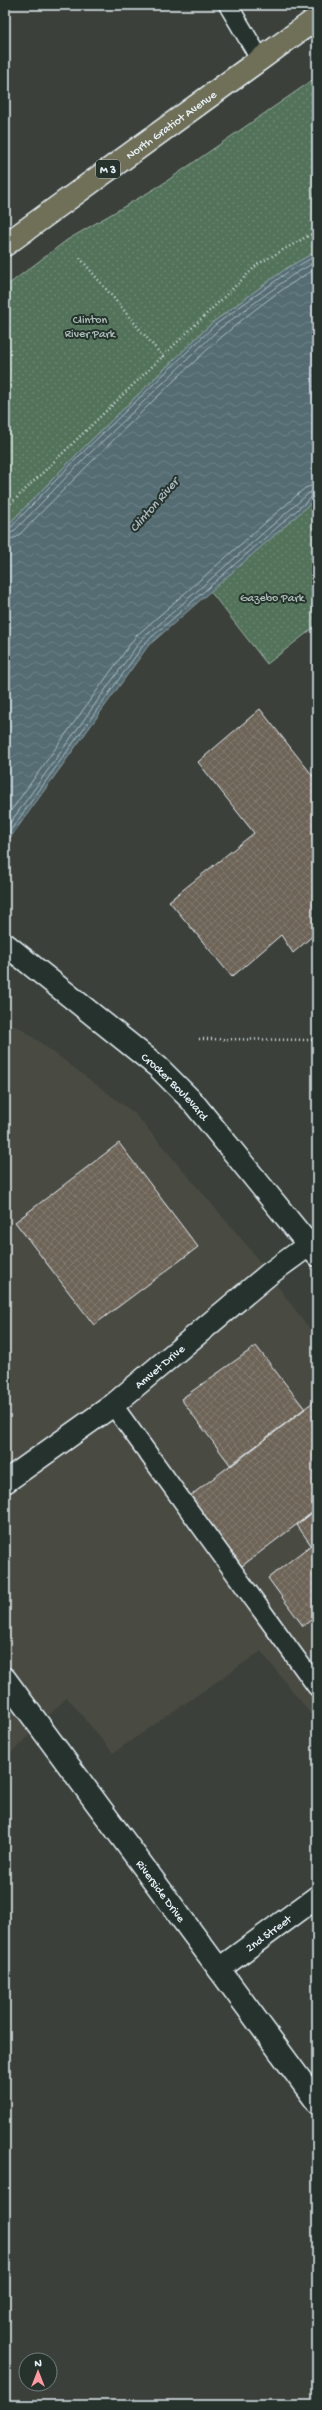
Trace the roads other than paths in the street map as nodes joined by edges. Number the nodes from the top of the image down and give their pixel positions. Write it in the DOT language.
graph roads {
  1 [pos="228,5"];
  2 [pos="317,18"];
  3 [pos="260,59"];
  4 [pos="5,245"];
  5 [pos="8,947"];
  6 [pos="314,1247"];
  7 [pos="113,1405"];
  8 [pos="5,1482"];
  9 [pos="5,1679"];
  10 [pos="317,1687"];
  11 [pos="317,1897"];
  12 [pos="219,1969"];
  13 [pos="317,2102"];
  1 -- 3 [label="lane"];
  2 -- 3 [label="main road, North Gratiot Avenue / M 3"];
  3 -- 4 [label="main road, North Gratiot Avenue / M 3"];
  5 -- 6 [label="street, Crocker Boulevard"];
  6 -- 7 [label="street, Amvet Drive"];
  7 -- 8 [label="street, Amvet Drive"];
  7 -- 10 [label="lane"];
  9 -- 12 [label="street, Riverside Drive"];
  11 -- 12 [label="street, 2nd Street"];
  12 -- 13 [label="street, Riverside Drive"];
}
